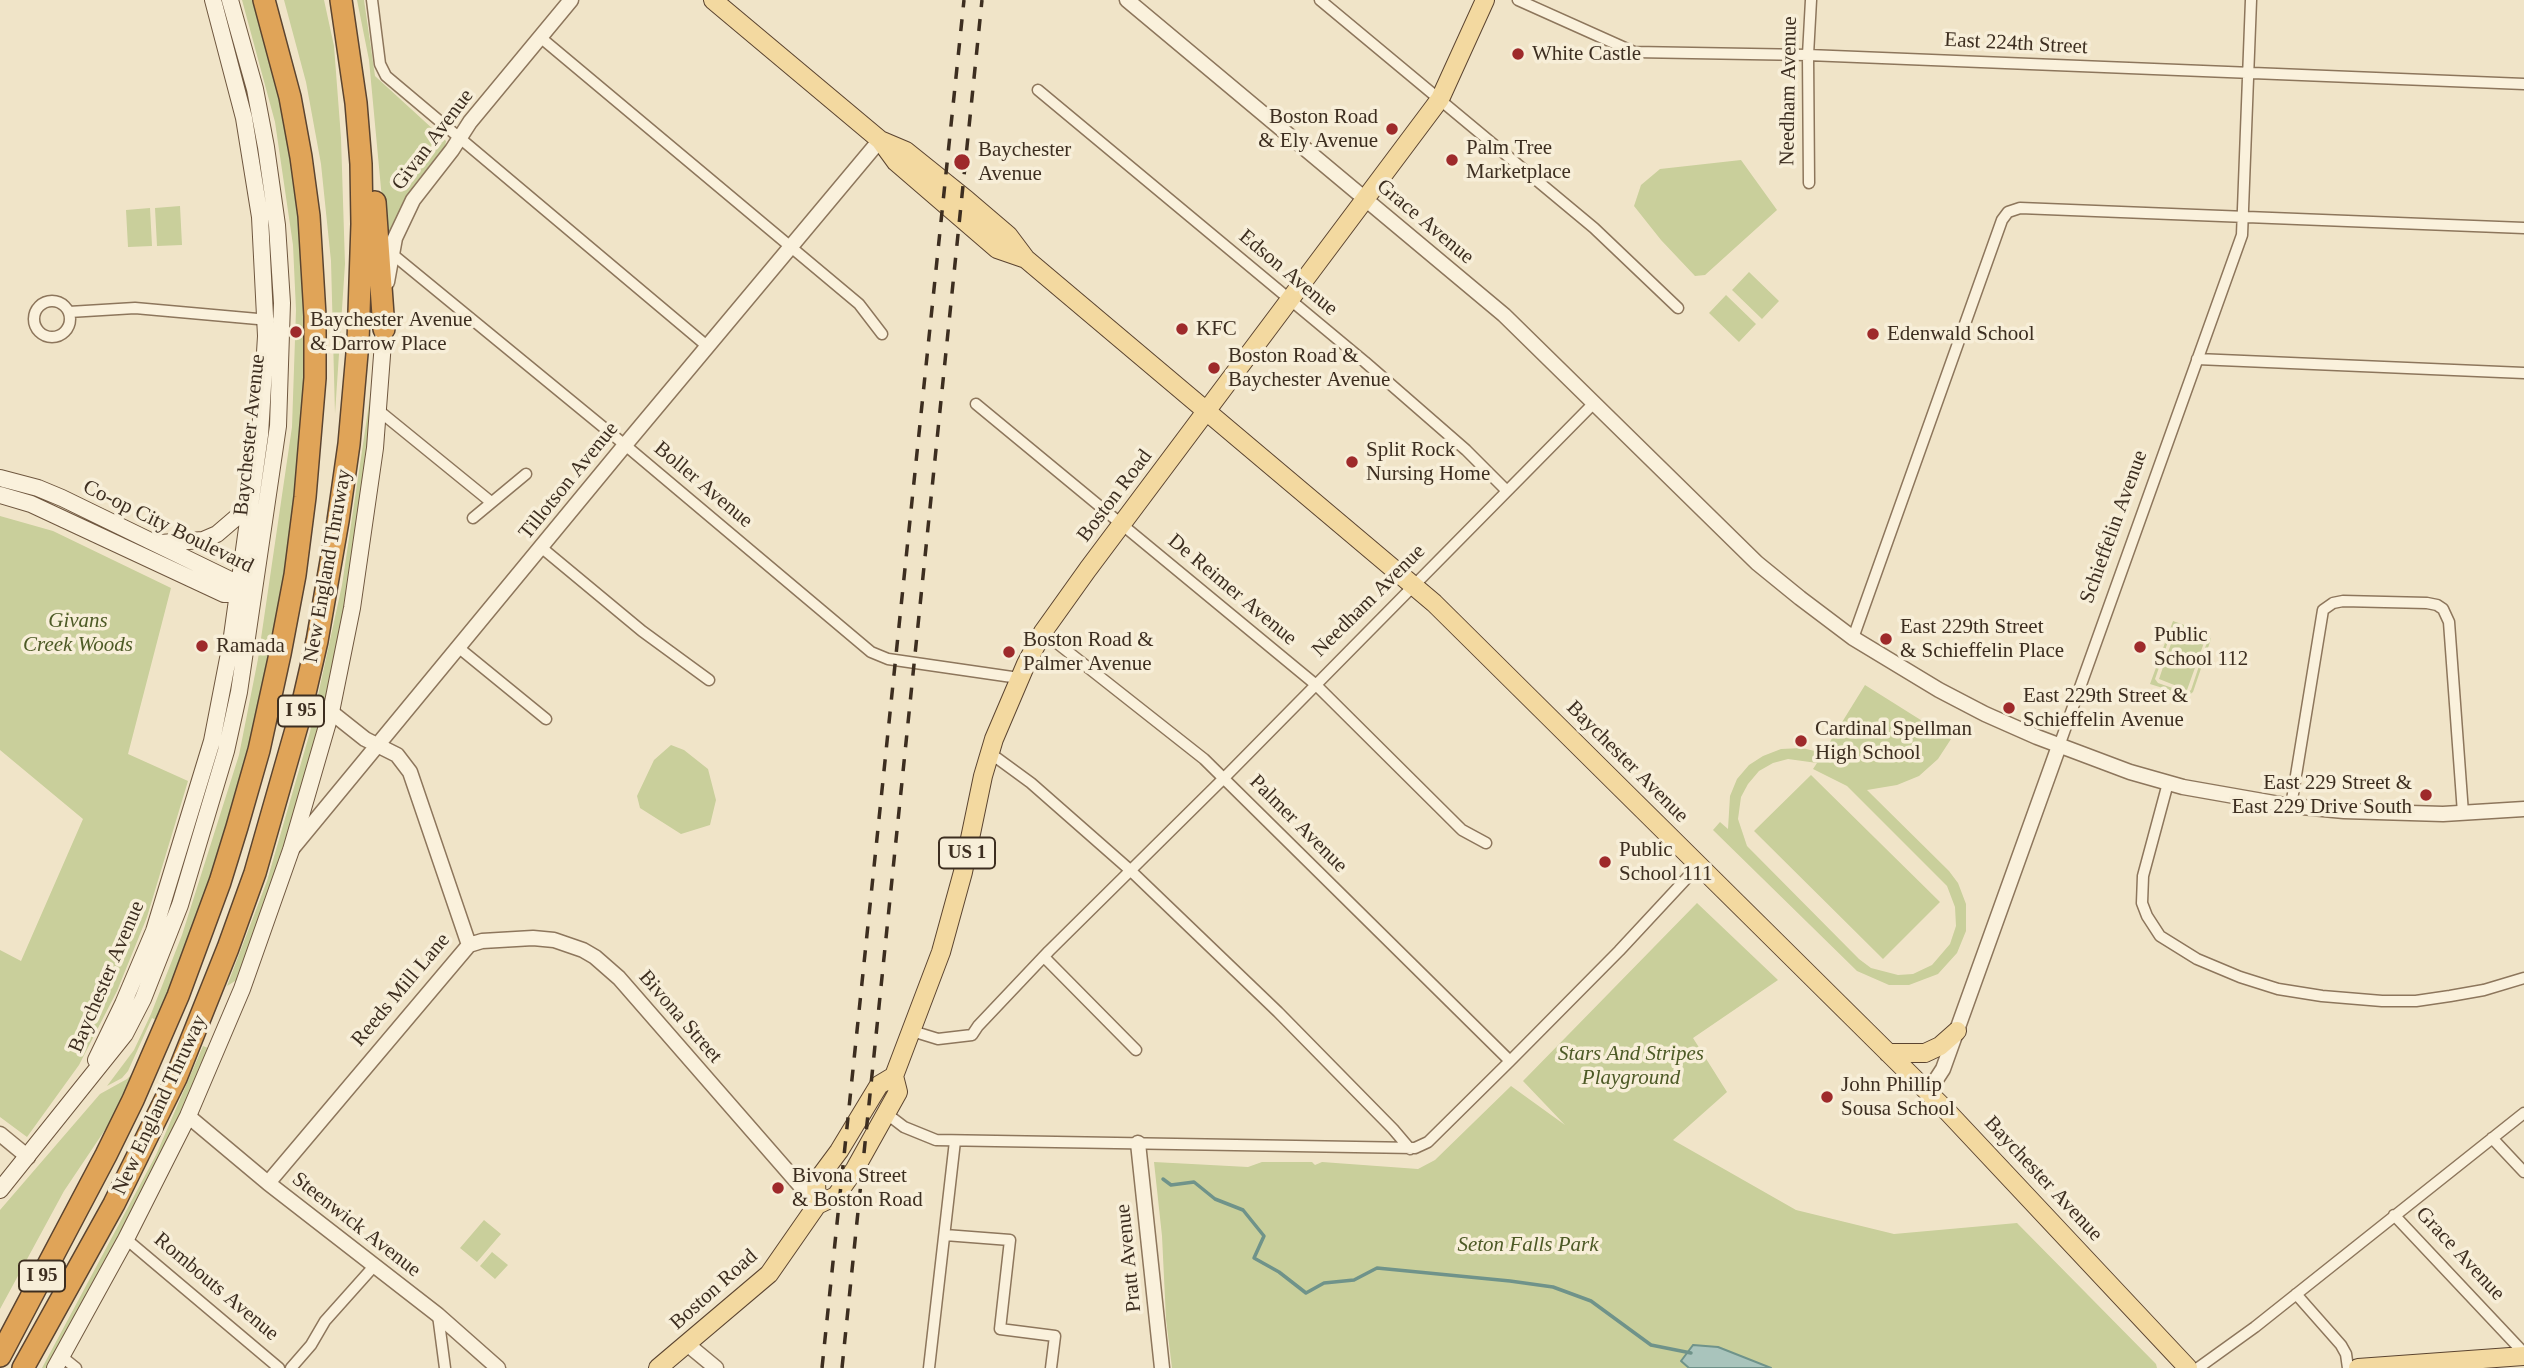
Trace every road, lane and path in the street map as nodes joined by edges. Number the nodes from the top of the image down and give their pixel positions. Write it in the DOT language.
graph roads {
  1 [pos="213,0"];
  2 [pos="230,0"];
  3 [pos="264,0"];
  4 [pos="341,0"];
  5 [pos="372,0"];
  6 [pos="571,0"];
  7 [pos="713,0"];
  8 [pos="1127,0"];
  9 [pos="1320,0"];
  10 [pos="1485,0"];
  11 [pos="1518,0"];
  12 [pos="1811,0"];
  13 [pos="2251,0"];
  14 [pos="540,37"];
  15 [pos="348,45"];
  16 [pos="1808,55"];
  17 [pos="2248,74"];
  18 [pos="2524,84"];
  19 [pos="1038,90"];
  20 [pos="1440,99"];
  21 [pos="459,138"];
  22 [pos="880,140"];
  23 [pos="1809,183"];
  24 [pos="1365,199"];
  25 [pos="2243,217"];
  26 [pos="2524,228"];
  27 [pos="790,247"];
  28 [pos="391,253"];
  29 [pos="1290,299"];
  30 [pos="1678,308"];
  31 [pos="69,312"];
  32 [pos="265,320"];
  33 [pos="282,321"];
  34 [pos="384,329"];
  35 [pos="882,334"];
  36 [pos="707,346"];
  37 [pos="2197,359"];
  38 [pos="2524,373"];
  39 [pos="1594,403"];
  40 [pos="976,404"];
  41 [pos="378,410"];
  42 [pos="1205,412"];
  43 [pos="625,445"];
  44 [pos="526,474"];
  45 [pos="0,478"];
  46 [pos="1507,491"];
  47 [pos="252,492"];
  48 [pos="0,495"];
  49 [pos="35,496"];
  50 [pos="491,502"];
  51 [pos="472,518"];
  52 [pos="1123,524"];
  53 [pos="155,543"];
  54 [pos="542,548"];
  55 [pos="1414,585"];
  56 [pos="244,590"];
  57 [pos="1044,632"];
  58 [pos="1853,638"];
  59 [pos="459,648"];
  60 [pos="1019,678"];
  61 [pos="709,680"];
  62 [pos="1315,684"];
  63 [pos="331,712"];
  64 [pos="546,719"];
  65 [pos="380,744"];
  66 [pos="2059,746"];
  67 [pos="990,753"];
  68 [pos="1224,778"];
  69 [pos="2168,783"];
  70 [pos="2291,806"];
  71 [pos="2524,809"];
  72 [pos="2463,813"];
  73 [pos="1486,843"];
  74 [pos="292,850"];
  75 [pos="1699,865"];
  76 [pos="1130,870"];
  77 [pos="469,945"];
  78 [pos="1044,957"];
  79 [pos="2524,978"];
  80 [pos="912,1031"];
  81 [pos="1957,1031"];
  82 [pos="1136,1050"];
  83 [pos="1888,1053"];
  84 [pos="1510,1061"];
  85 [pos="894,1076"];
  86 [pos="1928,1092"];
  87 [pos="2524,1113"];
  88 [pos="887,1114"];
  89 [pos="188,1115"];
  90 [pos="0,1134"];
  91 [pos="2492,1138"];
  92 [pos="955,1141"];
  93 [pos="1138,1143"];
  94 [pos="1410,1149"];
  95 [pos="28,1157"];
  96 [pos="2524,1172"];
  97 [pos="268,1183"];
  98 [pos="0,1190"];
  99 [pos="817,1205"];
  100 [pos="2394,1215"];
  101 [pos="945,1235"];
  102 [pos="125,1239"];
  103 [pos="375,1265"];
  104 [pos="2296,1294"];
  105 [pos="438,1315"];
  106 [pos="687,1344"];
  107 [pos="3,1349"];
  108 [pos="2524,1354"];
  109 [pos="58,1362"];
  110 [pos="23,1368"];
  111 [pos="76,1368"];
  112 [pos="279,1368"];
  113 [pos="290,1368"];
  114 [pos="445,1368"];
  115 [pos="498,1368"];
  116 [pos="658,1368"];
  117 [pos="716,1368"];
  118 [pos="929,1368"];
  119 [pos="1051,1368"];
  120 [pos="1162,1368"];
  121 [pos="2188,1368"];
  122 [pos="2198,1368"];
  123 [pos="2348,1368"];
  124 [pos="2358,1368"];
  1 -- 32 [label="main road, Baychester Avenue"];
  2 -- 33 [label="main road, Baychester Avenue"];
  3 -- 107 [label="highway, New England Thruway / I 95"];
  4 -- 15 [label="highway, New England Thruway / I 95"];
  5 -- 21 [label="street"];
  6 -- 14 [label="street, Givan Avenue"];
  7 -- 22 [label="main road, Baychester Avenue"];
  8 -- 24 [label="street, Grace Avenue"];
  9 -- 20 [label="street"];
  10 -- 20 [label="main road, Boston Road / US 1"];
  11 -- 16 [label="street, East 224th Street"];
  12 -- 16 [label="street, Needham Avenue"];
  13 -- 17 [label="street, Schieffelin Avenue"];
  14 -- 21 [label="street, Givan Avenue"];
  14 -- 27 [label="street"];
  15 -- 34 [label="highway"];
  15 -- 110 [label="highway, New England Thruway / I 95"];
  16 -- 17 [label="street, East 224th Street"];
  16 -- 23 [label="street, Needham Avenue"];
  17 -- 18 [label="street, East 224th Street"];
  17 -- 25 [label="street, Schieffelin Avenue"];
  19 -- 29 [label="street, Edson Avenue"];
  20 -- 24 [label="main road, Boston Road / US 1"];
  20 -- 30 [label="street"];
  21 -- 28 [label="street, Givan Avenue"];
  21 -- 36 [label="street"];
  22 -- 27 [label="street, Tillotson Avenue"];
  22 -- 42 [label="main road, Baychester Avenue"];
  24 -- 29 [label="main road, Boston Road / US 1"];
  24 -- 39 [label="street, Grace Avenue"];
  25 -- 26 [label="street"];
  25 -- 37 [label="street, Schieffelin Avenue"];
  25 -- 58 [label="street"];
  27 -- 35 [label="street"];
  27 -- 36 [label="street, Tillotson Avenue"];
  28 -- 34 [label="street, Givan Avenue"];
  28 -- 43 [label="street, Boller Avenue"];
  29 -- 42 [label="main road, Boston Road / US 1"];
  29 -- 46 [label="street, Edson Avenue"];
  31 -- 32 [label="street"];
  32 -- 33 [label="street"];
  32 -- 47 [label="main road, Baychester Avenue"];
  33 -- 56 [label="main road, Baychester Avenue"];
  34 -- 41 [label="main road, New England Thruway"];
  36 -- 43 [label="street, Tillotson Avenue"];
  37 -- 38 [label="street"];
  37 -- 66 [label="street, Schieffelin Avenue"];
  39 -- 46 [label="street, Needham Avenue"];
  39 -- 58 [label="street"];
  40 -- 52 [label="street, De Reimer Avenue"];
  41 -- 50 [label="street"];
  41 -- 63 [label="main road, New England Thruway"];
  42 -- 52 [label="main road, Boston Road / US 1"];
  42 -- 55 [label="main road, Baychester Avenue"];
  43 -- 54 [label="street, Tillotson Avenue"];
  43 -- 60 [label="street, Boller Avenue"];
  44 -- 50 [label="street"];
  45 -- 49 [label="main road, Co-op City Boulevard"];
  46 -- 55 [label="street, Needham Avenue"];
  47 -- 53 [label="main road"];
  47 -- 56 [label="main road, Baychester Avenue"];
  48 -- 49 [label="main road, Co-op City Boulevard"];
  49 -- 53 [label="main road, Co-op City Boulevard"];
  49 -- 56 [label="main road, Co-op City Boulevard"];
  50 -- 51 [label="street"];
  52 -- 57 [label="main road, Boston Road / US 1"];
  52 -- 62 [label="street, De Reimer Avenue"];
  53 -- 56 [label="main road, Co-op City Boulevard"];
  54 -- 59 [label="street, Tillotson Avenue"];
  54 -- 61 [label="street"];
  55 -- 62 [label="street, Needham Avenue"];
  55 -- 75 [label="main road, Baychester Avenue"];
  56 -- 95 [label="main road, Baychester Avenue"];
  57 -- 60 [label="main road, Boston Road / US 1"];
  57 -- 68 [label="street, Palmer Avenue"];
  58 -- 66 [label="street"];
  59 -- 64 [label="street"];
  59 -- 65 [label="street, Tillotson Avenue"];
  60 -- 67 [label="main road, Boston Road / US 1"];
  62 -- 68 [label="street, Needham Avenue"];
  62 -- 73 [label="street, De Reimer Avenue"];
  63 -- 65 [label="street, Reeds Mill Lane"];
  63 -- 74 [label="main road, New England Thruway"];
  65 -- 74 [label="street, Tillotson Avenue"];
  65 -- 77 [label="street, Reeds Mill Lane"];
  66 -- 69 [label="street"];
  66 -- 81 [label="street, Schieffelin Avenue"];
  67 -- 76 [label="street"];
  67 -- 80 [label="main road, Boston Road / US 1"];
  68 -- 76 [label="street, Needham Avenue"];
  68 -- 84 [label="street, Palmer Avenue"];
  69 -- 70 [label="street"];
  69 -- 79 [label="street"];
  70 -- 72 [label="street"];
  70 -- 72 [label="street"];
  71 -- 72 [label="street"];
  74 -- 89 [label="main road, New England Thruway"];
  75 -- 83 [label="main road, Baychester Avenue"];
  75 -- 84 [label="street"];
  76 -- 78 [label="street, Needham Avenue"];
  76 -- 94 [label="street"];
  77 -- 97 [label="street, Reeds Mill Lane"];
  77 -- 99 [label="street, Bivona Street"];
  78 -- 80 [label="street, Needham Avenue"];
  78 -- 82 [label="street"];
  80 -- 85 [label="main road, Boston Road / US 1"];
  81 -- 83 [label="main road"];
  81 -- 86 [label="street, Schieffelin Avenue"];
  83 -- 86 [label="main road, Baychester Avenue"];
  84 -- 94 [label="street"];
  85 -- 88 [label="main road, Boston Road / US 1"];
  85 -- 99 [label="main road, Boston Road / US 1"];
  86 -- 121 [label="main road, Baychester Avenue"];
  87 -- 91 [label="street"];
  88 -- 92 [label="street"];
  88 -- 99 [label="main road, Boston Road / US 1"];
  89 -- 97 [label="street, Steenwick Avenue"];
  89 -- 102 [label="main road, New England Thruway"];
  90 -- 95 [label="street"];
  91 -- 96 [label="street"];
  91 -- 100 [label="street"];
  92 -- 93 [label="street"];
  92 -- 101 [label="street"];
  93 -- 94 [label="street"];
  93 -- 120 [label="street, Pratt Avenue"];
  95 -- 98 [label="main road"];
  97 -- 103 [label="street, Steenwick Avenue"];
  99 -- 106 [label="main road, Boston Road / US 1"];
  100 -- 104 [label="street"];
  100 -- 108 [label="street, Grace Avenue"];
  101 -- 118 [label="street"];
  101 -- 119 [label="street"];
  102 -- 109 [label="main road, New England Thruway"];
  102 -- 112 [label="street, Rombouts Avenue"];
  103 -- 105 [label="street, Steenwick Avenue"];
  103 -- 113 [label="street"];
  104 -- 122 [label="street"];
  104 -- 123 [label="street"];
  105 -- 114 [label="street"];
  105 -- 115 [label="street, Steenwick Avenue"];
  106 -- 116 [label="main road, Boston Road / US 1"];
  106 -- 117 [label="street"];
  108 -- 124 [label="main road"];
  109 -- 111 [label="street"];
}
